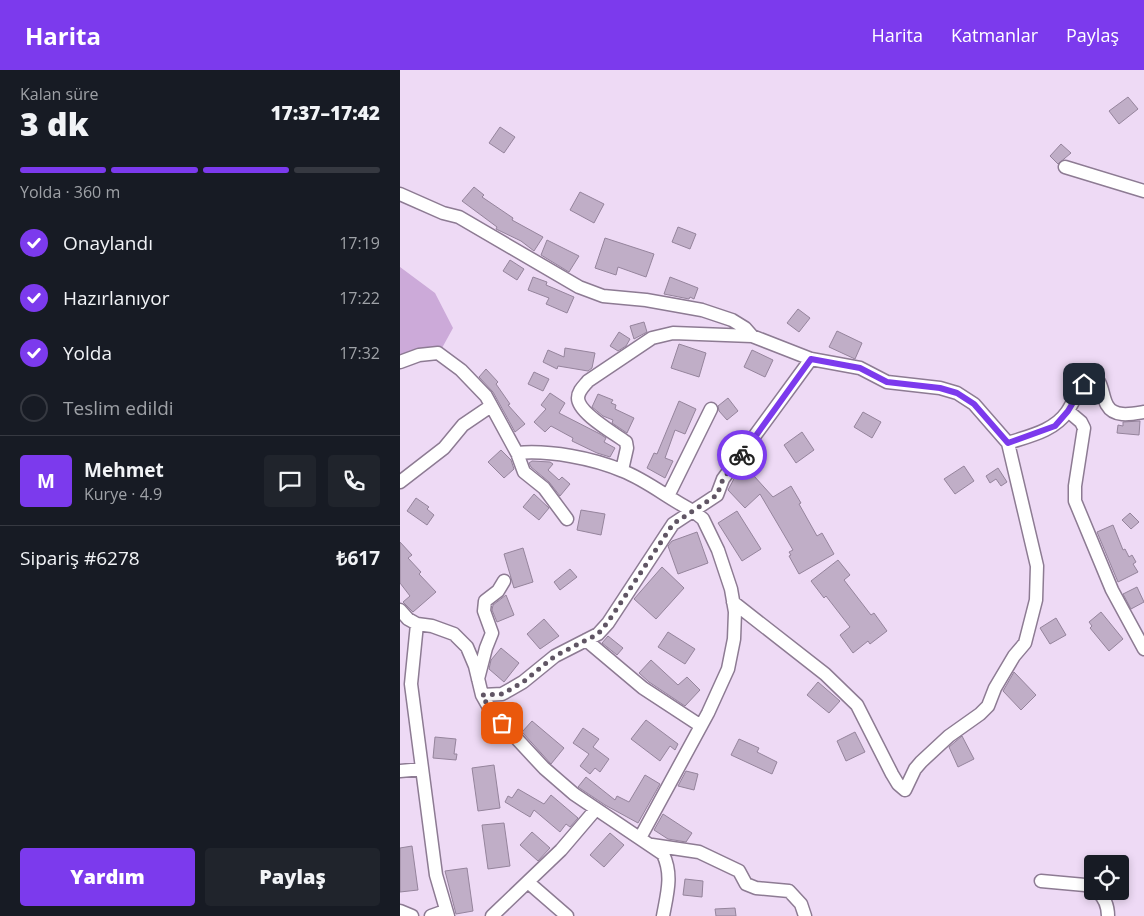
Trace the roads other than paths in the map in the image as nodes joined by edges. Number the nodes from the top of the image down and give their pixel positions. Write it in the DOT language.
graph roads {
  1 [pos="1065,167"];
  2 [pos="1144,191"];
  3 [pos="400,194"];
  4 [pos="752,336"];
  5 [pos="811,359"];
  6 [pos="400,362"];
  7 [pos="491,406"];
  8 [pos="711,409"];
  9 [pos="1068,411"];
  10 [pos="1144,412"];
  11 [pos="1008,443"];
  12 [pos="517,453"];
  13 [pos="622,470"];
  14 [pos="400,482"];
  15 [pos="668,496"];
  16 [pos="693,511"];
  17 [pos="567,519"];
  18 [pos="504,581"];
  19 [pos="733,602"];
  20 [pos="406,619"];
  21 [pos="586,640"];
  22 [pos="1144,649"];
  23 [pos="478,679"];
  24 [pos="482,695"];
  25 [pos="701,726"];
  26 [pos="422,769"];
  27 [pos="400,771"];
  28 [pos="596,809"];
  29 [pos="645,842"];
  30 [pos="1041,881"];
  31 [pos="529,883"];
  32 [pos="1084,885"];
  33 [pos="1105,900"];
  34 [pos="400,911"];
  35 [pos="446,913"];
  36 [pos="412,916"];
  37 [pos="431,916"];
  38 [pos="492,916"];
  39 [pos="566,916"];
  40 [pos="663,916"];
  41 [pos="804,916"];
  42 [pos="1108,916"];
  1 -- 2 [label="street"];
  3 -- 4 [label="street"];
  4 -- 5 [label="street"];
  4 -- 13 [label="street"];
  5 -- 11 [label="street"];
  5 -- 16 [label="street"];
  6 -- 7 [label="street"];
  7 -- 12 [label="street"];
  7 -- 14 [label="street"];
  8 -- 15 [label="street"];
  9 -- 10 [label="street"];
  9 -- 11 [label="street"];
  9 -- 22 [label="street"];
  11 -- 19 [label="street"];
  12 -- 13 [label="street"];
  12 -- 17 [label="street"];
  13 -- 15 [label="street"];
  15 -- 16 [label="street"];
  16 -- 19 [label="street"];
  16 -- 21 [label="street"];
  18 -- 23 [label="street"];
  19 -- 25 [label="street"];
  20 -- 23 [label="street"];
  20 -- 26 [label="street"];
  21 -- 24 [label="street"];
  21 -- 25 [label="street"];
  23 -- 24 [label="street"];
  24 -- 28 [label="street"];
  25 -- 29 [label="street"];
  26 -- 27 [label="street"];
  26 -- 35 [label="street"];
  28 -- 29 [label="street"];
  28 -- 31 [label="street"];
  29 -- 40 [label="street"];
  29 -- 41 [label="street"];
  30 -- 32 [label="street"];
  31 -- 38 [label="street"];
  31 -- 39 [label="street"];
  33 -- 42 [label="street"];
  34 -- 36 [label="street"];
  35 -- 37 [label="street"];
}
